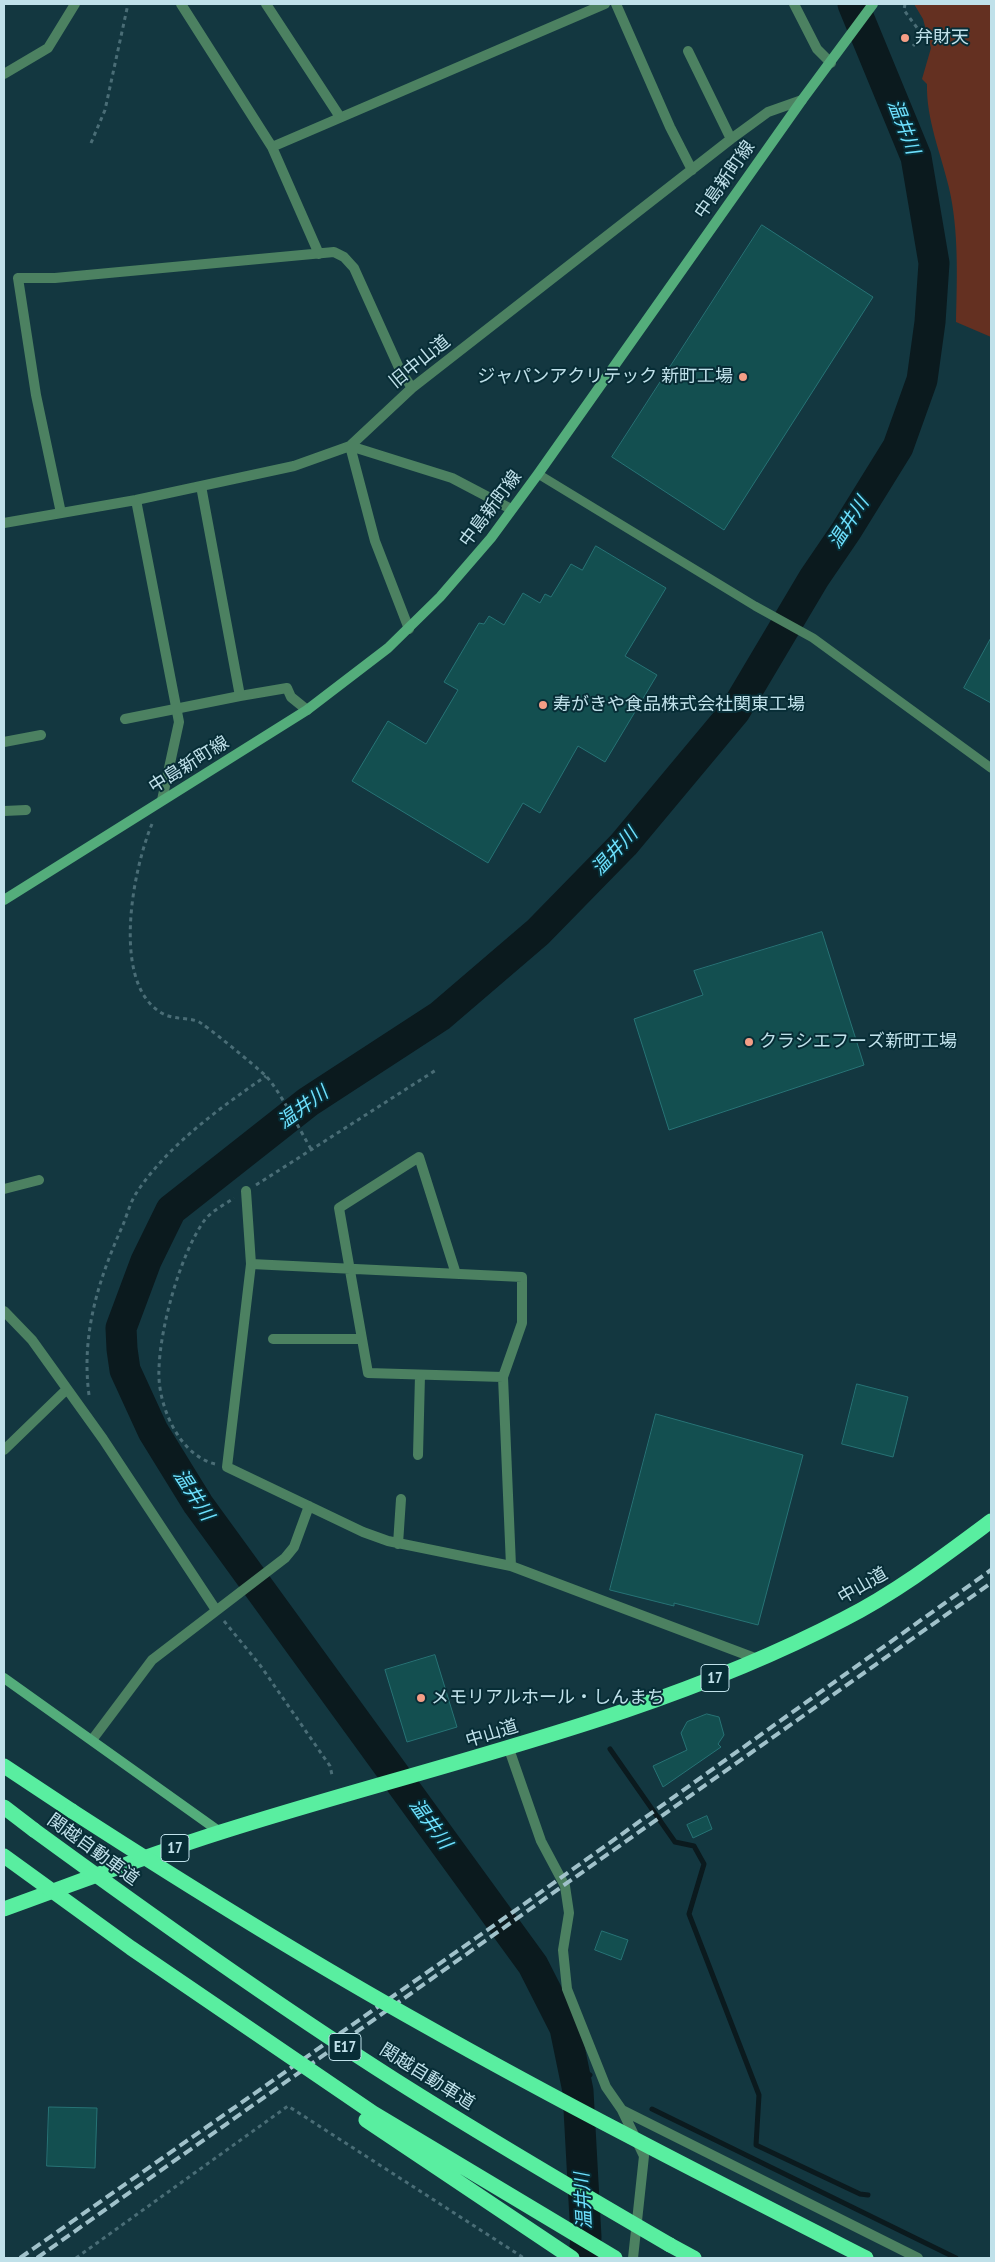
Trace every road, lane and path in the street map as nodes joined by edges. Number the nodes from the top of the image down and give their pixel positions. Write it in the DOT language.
graph roads {
  1 [pos="74,4"];
  2 [pos="128,4"];
  3 [pos="181,4"];
  4 [pos="266,4"];
  5 [pos="579,4"];
  6 [pos="605,4"];
  7 [pos="616,4"];
  8 [pos="794,4"];
  9 [pos="873,4"];
  10 [pos="905,4"];
  11 [pos="584,14"];
  12 [pos="912,46"];
  13 [pos="688,51"];
  14 [pos="830,63"];
  15 [pos="4,74"];
  16 [pos="802,100"];
  17 [pos="340,117"];
  18 [pos="732,139"];
  19 [pos="91,143"];
  20 [pos="272,146"];
  21 [pos="692,170"];
  22 [pos="319,254"];
  23 [pos="412,388"];
  24 [pos="350,446"];
  25 [pos="538,474"];
  26 [pos="201,486"];
  27 [pos="136,500"];
  28 [pos="511,509"];
  29 [pos="61,514"];
  30 [pos="4,523"];
  31 [pos="409,629"];
  32 [pos="240,696"];
  33 [pos="177,710"];
  34 [pos="307,710"];
  35 [pos="125,719"];
  36 [pos="41,735"];
  37 [pos="4,742"];
  38 [pos="991,768"];
  39 [pos="162,800"];
  40 [pos="26,810"];
  41 [pos="4,811"];
  42 [pos="4,900"];
  43 [pos="266,1076"];
  44 [pos="311,1149"];
  45 [pos="40,1180"];
  46 [pos="4,1188"];
  47 [pos="246,1191"];
  48 [pos="251,1264"];
  49 [pos="349,1268"];
  50 [pos="456,1274"];
  51 [pos="4,1311"];
  52 [pos="273,1339"];
  53 [pos="362,1339"];
  54 [pos="420,1375"];
  55 [pos="503,1377"];
  56 [pos="66,1390"];
  57 [pos="90,1403"];
  58 [pos="4,1450"];
  59 [pos="418,1455"];
  60 [pos="401,1499"];
  61 [pos="309,1506"];
  62 [pos="991,1521"];
  63 [pos="398,1544"];
  64 [pos="511,1566"];
  65 [pos="217,1609"];
  66 [pos="760,1660"];
  67 [pos="4,1678"];
  68 [pos="92,1740"];
  69 [pos="509,1748"];
  70 [pos="4,1766"];
  71 [pos="332,1775"];
  72 [pos="4,1807"];
  73 [pos="220,1832"];
  74 [pos="4,1856"];
  75 [pos="4,1909"];
  76 [pos="131,1948"];
  77 [pos="622,2110"];
  78 [pos="76,2258"];
  79 [pos="524,2258"];
  80 [pos="572,2258"];
  81 [pos="615,2258"];
  82 [pos="633,2258"];
  83 [pos="694,2258"];
  84 [pos="866,2258"];
  85 [pos="918,2258"];
  1 -- 15 [label="street"];
  2 -- 19 [label="path"];
  3 -- 20 [label="street"];
  4 -- 17 [label="street"];
  5 -- 11 [label="street"];
  6 -- 11 [label="street"];
  7 -- 21 [label="street"];
  8 -- 14 [label="street"];
  9 -- 14 [label="main road, 中島新町線"];
  10 -- 12 [label="path"];
  11 -- 17 [label="street"];
  13 -- 18 [label="street"];
  14 -- 16 [label="main road, 中島新町線"];
  16 -- 18 [label="street, 旧中山道"];
  16 -- 25 [label="main road, 中島新町線"];
  17 -- 20 [label="street"];
  18 -- 21 [label="street, 旧中山道"];
  20 -- 22 [label="street"];
  21 -- 23 [label="street, 旧中山道"];
  22 -- 23 [label="street"];
  22 -- 29 [label="street"];
  23 -- 24 [label="street, 旧中山道"];
  24 -- 26 [label="street, 旧中山道"];
  24 -- 28 [label="street"];
  24 -- 31 [label="street"];
  25 -- 28 [label="main road, 中島新町線"];
  25 -- 38 [label="lane"];
  26 -- 27 [label="street, 旧中山道"];
  26 -- 32 [label="street"];
  27 -- 29 [label="street, 旧中山道"];
  27 -- 33 [label="street"];
  28 -- 31 [label="main road, 中島新町線"];
  29 -- 30 [label="street, 旧中山道"];
  31 -- 34 [label="main road, 中島新町線"];
  32 -- 33 [label="street"];
  32 -- 34 [label="street"];
  33 -- 35 [label="street"];
  33 -- 39 [label="street"];
  34 -- 39 [label="main road, 中島新町線"];
  36 -- 37 [label="street"];
  39 -- 42 [label="main road, 中島新町線"];
  39 -- 43 [label="path"];
  40 -- 41 [label="street"];
  43 -- 44 [label="path"];
  43 -- 57 [label="path"];
  45 -- 46 [label="street"];
  47 -- 48 [label="street"];
  48 -- 49 [label="street"];
  48 -- 61 [label="street"];
  49 -- 50 [label="street"];
  49 -- 50 [label="street"];
  49 -- 53 [label="street"];
  50 -- 55 [label="street"];
  51 -- 56 [label="street"];
  52 -- 53 [label="street"];
  53 -- 54 [label="street"];
  54 -- 55 [label="street"];
  54 -- 59 [label="street"];
  55 -- 64 [label="street"];
  56 -- 58 [label="street"];
  56 -- 65 [label="street"];
  60 -- 63 [label="street"];
  61 -- 63 [label="street"];
  61 -- 65 [label="street"];
  62 -- 66 [label="highway, 中山道 / 17"];
  63 -- 64 [label="street"];
  64 -- 66 [label="street"];
  65 -- 68 [label="street"];
  65 -- 71 [label="path"];
  66 -- 69 [label="highway, 中山道 / 17"];
  67 -- 68 [label="main road"];
  68 -- 73 [label="main road"];
  69 -- 73 [label="highway, 中山道 / 17"];
  69 -- 77 [label="street"];
  70 -- 84 [label="highway, bridge"];
  72 -- 83 [label="highway, 関越自動車道 / E17, bridge"];
  73 -- 75 [label="highway, 中山道 / 17"];
  74 -- 76 [label="highway, E17, bridge"];
  76 -- 80 [label="highway, bridge"];
  76 -- 81 [label="highway, E17, bridge"];
  77 -- 82 [label="street"];
  77 -- 85 [label="street"];
  78 -- 79 [label="path"];
}
